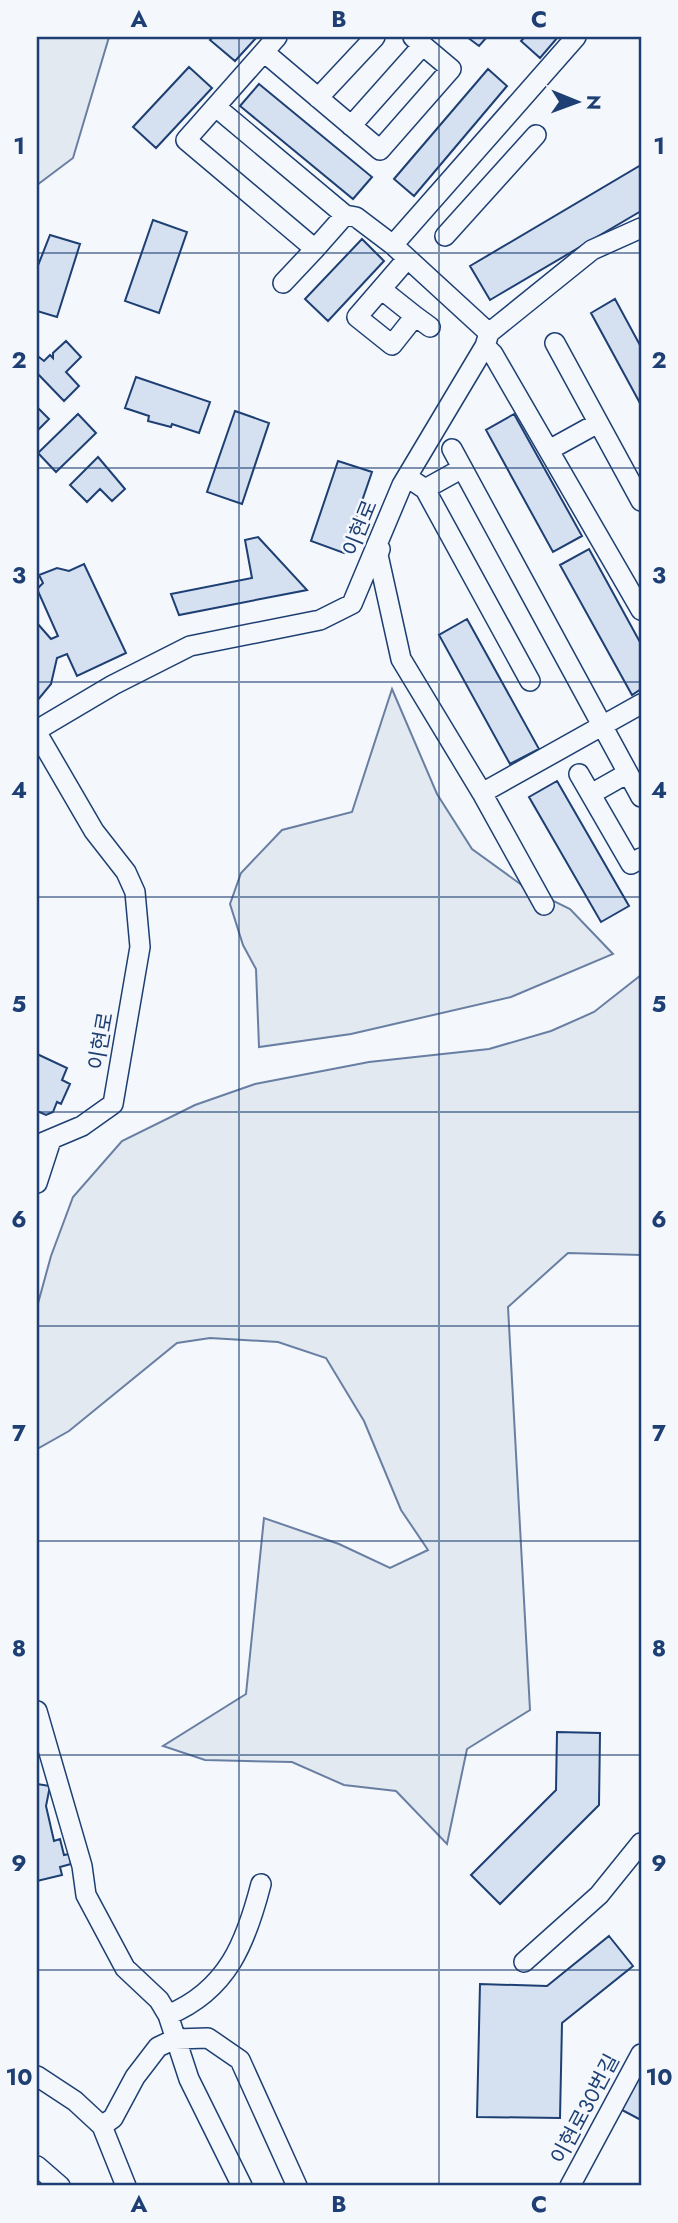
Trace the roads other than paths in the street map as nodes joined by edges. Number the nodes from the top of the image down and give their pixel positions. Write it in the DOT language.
graph roads {
  1 [pos="277,37"];
  2 [pos="375,37"];
  3 [pos="576,37"];
  4 [pos="418,41"];
  5 [pos="264,52"];
  6 [pos="318,98"];
  7 [pos="216,107"];
  8 [pos="351,125"];
  9 [pos="536,135"];
  10 [pos="464,165"];
  11 [pos="488,188"];
  12 [pos="345,215"];
  13 [pos="641,228"];
  14 [pos="445,236"];
  15 [pos="315,249"];
  16 [pos="400,252"];
  17 [pos="283,283"];
  18 [pos="381,289"];
  19 [pos="555,343"];
  20 [pos="489,344"];
  21 [pos="598,422"];
  22 [pos="452,449"];
  23 [pos="549,450"];
  24 [pos="461,469"];
  25 [pos="418,484"];
  26 [pos="641,501"];
  27 [pos="641,610"];
  28 [pos="530,681"];
  29 [pos="641,704"];
  30 [pos="602,725"];
  31 [pos="37,732"];
  32 [pos="628,773"];
  33 [pos="579,775"];
  34 [pos="482,793"];
  35 [pos="591,794"];
  36 [pos="641,797"];
  37 [pos="641,858"];
  38 [pos="544,905"];
  39 [pos="44,1142"];
  40 [pos="37,1183"];
  41 [pos="37,1711"];
  42 [pos="641,1843"];
  43 [pos="261,1884"];
  44 [pos="524,1962"];
  45 [pos="168,2015"];
  46 [pos="175,2039"];
  47 [pos="641,2054"];
  48 [pos="37,2076"];
  49 [pos="102,2126"];
  50 [pos="37,2166"];
  51 [pos="60,2186"];
  52 [pos="126,2186"];
  53 [pos="242,2186"];
  54 [pos="297,2186"];
  55 [pos="570,2186"];
  1 -- 5 [label="street"];
  2 -- 6 [label="street"];
  3 -- 10 [label="street"];
  4 -- 8 [label="street"];
  4 -- 8 [label="street"];
  5 -- 6 [label="street"];
  5 -- 7 [label="street"];
  6 -- 8 [label="street"];
  7 -- 12 [label="street"];
  7 -- 15 [label="street"];
  9 -- 11 [label="street"];
  10 -- 11 [label="street"];
  10 -- 16 [label="street"];
  11 -- 14 [label="street"];
  12 -- 15 [label="street"];
  12 -- 16 [label="street"];
  13 -- 20 [label="street, 이현로"];
  15 -- 17 [label="street"];
  16 -- 18 [label="street"];
  16 -- 20 [label="street"];
  18 -- 18 [label="street"];
  19 -- 21 [label="street"];
  20 -- 23 [label="street"];
  20 -- 25 [label="street"];
  20 -- 31 [label="street, 이현로"];
  21 -- 23 [label="street"];
  21 -- 26 [label="street"];
  22 -- 24 [label="street"];
  23 -- 27 [label="street"];
  24 -- 25 [label="street"];
  24 -- 30 [label="street"];
  25 -- 28 [label="street"];
  25 -- 34 [label="street"];
  29 -- 30 [label="street"];
  30 -- 32 [label="street"];
  30 -- 34 [label="street"];
  31 -- 39 [label="street, 이현로"];
  32 -- 35 [label="street"];
  32 -- 36 [label="street"];
  33 -- 35 [label="street"];
  34 -- 38 [label="street"];
  35 -- 37 [label="street"];
  39 -- 40 [label="street"];
  41 -- 45 [label="street"];
  42 -- 44 [label="street"];
  43 -- 45 [label="street"];
  45 -- 46 [label="street"];
  46 -- 49 [label="street"];
  46 -- 53 [label="street"];
  46 -- 54 [label="street"];
  47 -- 55 [label="street, 이현로30번길"];
  48 -- 49 [label="street"];
  49 -- 52 [label="street"];
  50 -- 51 [label="street"];
}
